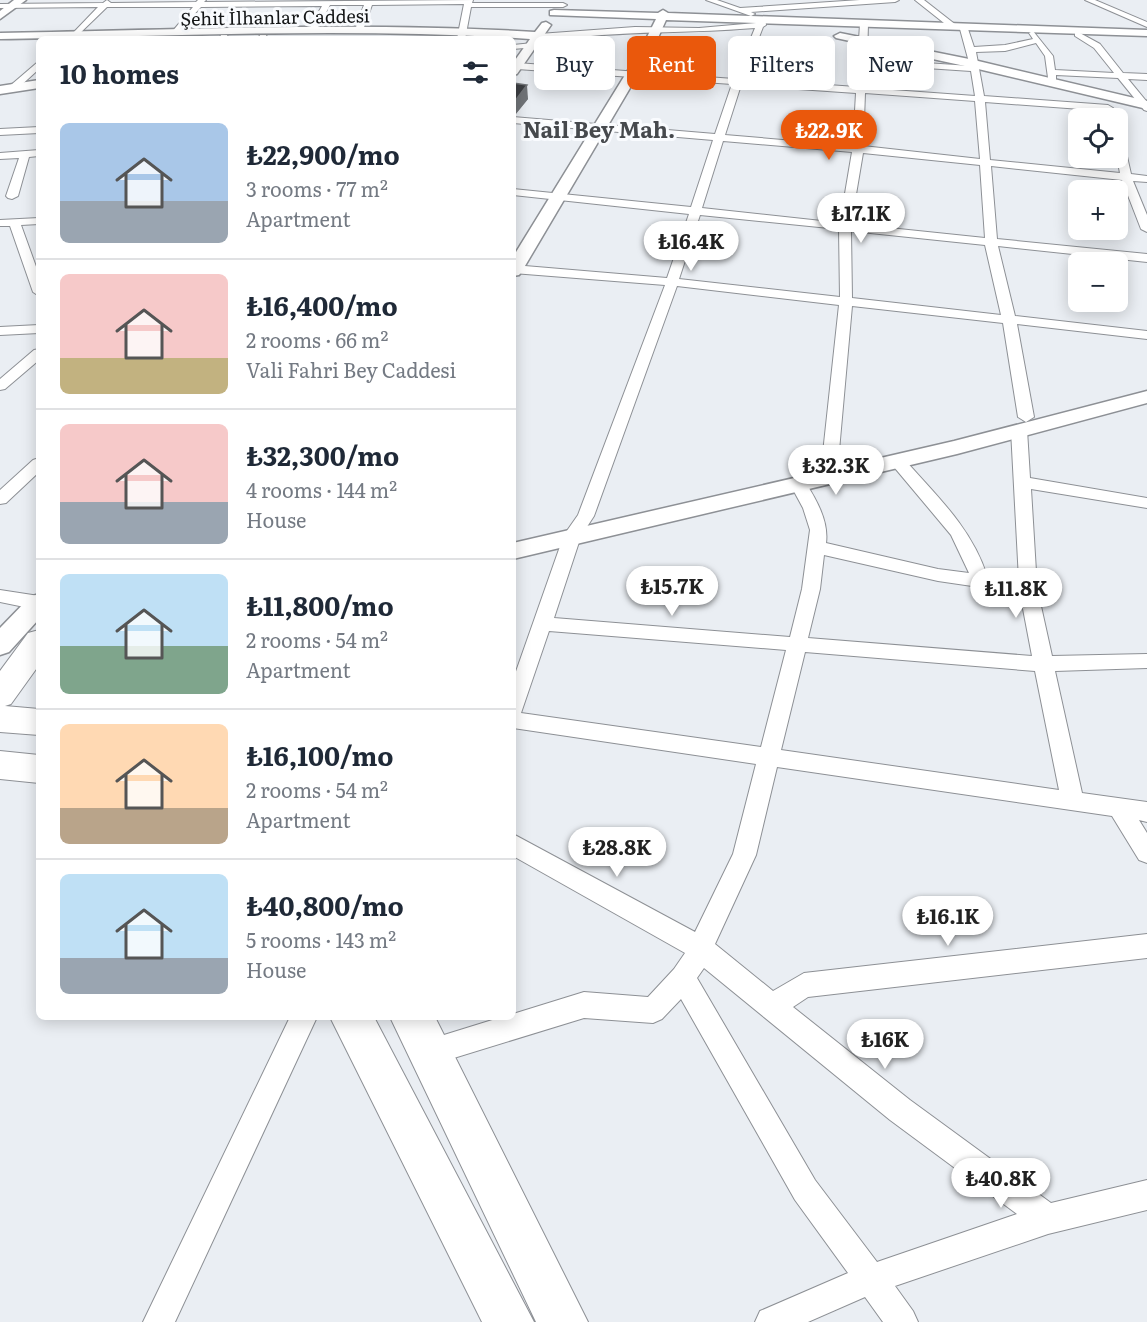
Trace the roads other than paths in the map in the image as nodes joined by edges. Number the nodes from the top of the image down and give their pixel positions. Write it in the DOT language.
graph roads {
  1 [pos="110,0"];
  2 [pos="711,0"];
  3 [pos="894,0"];
  4 [pos="919,0"];
  5 [pos="1089,0"];
  6 [pos="370,1"];
  7 [pos="857,1"];
  8 [pos="200,2"];
  9 [pos="328,2"];
  10 [pos="468,2"];
  11 [pos="17,3"];
  12 [pos="590,4"];
  13 [pos="0,6"];
  14 [pos="103,6"];
  15 [pos="562,7"];
  16 [pos="1137,9"];
  17 [pos="740,10"];
  18 [pos="1118,11"];
  19 [pos="610,12"];
  20 [pos="663,15"];
  21 [pos="0,16"];
  22 [pos="761,20"];
  23 [pos="800,20"];
  24 [pos="864,22"];
  25 [pos="958,27"];
  26 [pos="312,31"];
  27 [pos="656,31"];
  28 [pos="1011,31"];
  29 [pos="175,33"];
  30 [pos="1146,33"];
  31 [pos="366,34"];
  32 [pos="1078,34"];
  33 [pos="76,35"];
  34 [pos="461,35"];
  35 [pos="0,36"];
  36 [pos="117,36"];
  37 [pos="162,36"];
  38 [pos="314,36"];
  39 [pos="540,36"];
  40 [pos="563,36"];
  41 [pos="653,36"];
  42 [pos="755,36"];
  43 [pos="863,36"];
  44 [pos="1035,36"];
  45 [pos="847,37"];
  46 [pos="516,39"];
  47 [pos="0,40"];
  48 [pos="36,40"];
  49 [pos="534,41"];
  50 [pos="534,42"];
  51 [pos="534,43"];
  52 [pos="516,46"];
  53 [pos="970,50"];
  54 [pos="934,57"];
  55 [pos="934,64"];
  56 [pos="1114,65"];
  57 [pos="1125,65"];
  58 [pos="516,66"];
  59 [pos="974,66"];
  60 [pos="36,67"];
  61 [pos="516,68"];
  62 [pos="627,75"];
  63 [pos="1121,75"];
  64 [pos="1052,77"];
  65 [pos="1147,77"];
  66 [pos="627,82"];
  67 [pos="36,84"];
  68 [pos="14,87"];
  69 [pos="0,90"];
  70 [pos="733,90"];
  71 [pos="835,90"];
  72 [pos="860,92"];
  73 [pos="1105,96"];
  74 [pos="979,98"];
  75 [pos="1147,106"];
  76 [pos="1068,108"];
  77 [pos="1109,108"];
  78 [pos="516,120"];
  79 [pos="600,128"];
  80 [pos="36,130"];
  81 [pos="0,132"];
  82 [pos="717,139"];
  83 [pos="858,149"];
  84 [pos="36,153"];
  85 [pos="25,154"];
  86 [pos="0,156"];
  87 [pos="983,164"];
  88 [pos="1124,168"];
  89 [pos="1126,177"];
  90 [pos="1147,179"];
  91 [pos="516,192"];
  92 [pos="12,196"];
  93 [pos="556,196"];
  94 [pos="694,211"];
  95 [pos="36,220"];
  96 [pos="14,222"];
  97 [pos="0,223"];
  98 [pos="845,228"];
  99 [pos="1147,229"];
  100 [pos="991,243"];
  101 [pos="1147,258"];
  102 [pos="516,264"];
  103 [pos="516,269"];
  104 [pos="672,282"];
  105 [pos="36,284"];
  106 [pos="846,301"];
  107 [pos="1009,319"];
  108 [pos="36,329"];
  109 [pos="0,331"];
  110 [pos="1147,335"];
  111 [pos="36,356"];
  112 [pos="16,374"];
  113 [pos="0,375"];
  114 [pos="0,386"];
  115 [pos="1147,386"];
  116 [pos="1147,398"];
  117 [pos="1022,423"];
  118 [pos="897,461"];
  119 [pos="830,462"];
  120 [pos="36,466"];
  121 [pos="1022,482"];
  122 [pos="798,484"];
  123 [pos="0,499"];
  124 [pos="1147,503"];
  125 [pos="586,516"];
  126 [pos="516,534"];
  127 [pos="573,535"];
  128 [pos="817,547"];
  129 [pos="516,550"];
  130 [pos="980,581"];
  131 [pos="1028,588"];
  132 [pos="0,596"];
  133 [pos="36,602"];
  134 [pos="36,606"];
  135 [pos="543,624"];
  136 [pos="36,644"];
  137 [pos="0,645"];
  138 [pos="798,645"];
  139 [pos="1147,661"];
  140 [pos="1045,664"];
  141 [pos="0,694"];
  142 [pos="516,700"];
  143 [pos="0,719"];
  144 [pos="516,720"];
  145 [pos="36,722"];
  146 [pos="768,757"];
  147 [pos="0,765"];
  148 [pos="36,769"];
  149 [pos="1072,800"];
  150 [pos="1119,808"];
  151 [pos="1147,812"];
  152 [pos="516,846"];
  153 [pos="1147,853"];
  154 [pos="1147,946"];
  155 [pos="700,948"];
  156 [pos="683,978"];
  157 [pos="771,1007"];
  158 [pos="516,1017"];
  159 [pos="303,1020"];
  160 [pos="353,1020"];
  161 [pos="500,1020"];
  162 [pos="421,1034"];
  163 [pos="1147,1195"];
  164 [pos="1048,1219"];
  165 [pos="871,1279"];
  166 [pos="159,1322"];
  167 [pos="509,1322"];
  168 [pos="563,1322"];
  169 [pos="771,1322"];
  170 [pos="902,1322"];
  1 -- 14 [label="street"];
  2 -- 17 [label="street"];
  3 -- 7 [label="street"];
  4 -- 25 [label="street"];
  5 -- 18 [label="street"];
  6 -- 9 [label="street"];
  6 -- 10 [label="street"];
  6 -- 31 [label="street"];
  7 -- 17 [label="street"];
  7 -- 24 [label="street"];
  8 -- 9 [label="street"];
  8 -- 14 [label="street"];
  8 -- 29 [label="street"];
  9 -- 26 [label="street"];
  10 -- 15 [label="street"];
  10 -- 34 [label="street"];
  11 -- 13 [label="street"];
  11 -- 14 [label="street"];
  11 -- 21 [label="main road"];
  12 -- 19 [label="main road"];
  14 -- 33 [label="street"];
  15 -- 19 [label="main road"];
  15 -- 20 [label="main road"];
  15 -- 39 [label="main road"];
  16 -- 18 [label="street"];
  17 -- 22 [label="street"];
  18 -- 30 [label="street"];
  19 -- 20 [label="main road"];
  20 -- 22 [label="main road"];
  20 -- 27 [label="main road"];
  22 -- 23 [label="main road"];
  22 -- 27 [label="street"];
  22 -- 42 [label="street"];
  23 -- 24 [label="main road"];
  23 -- 45 [label="main road"];
  24 -- 25 [label="main road"];
  24 -- 43 [label="street"];
  25 -- 28 [label="main road"];
  25 -- 30 [label="main road"];
  25 -- 53 [label="street"];
  26 -- 29 [label="main road, Şehit İlhanlar Caddesi"];
  26 -- 31 [label="main road, Şehit İlhanlar Caddesi"];
  27 -- 40 [label="street"];
  27 -- 41 [label="main road"];
  28 -- 30 [label="main road"];
  28 -- 44 [label="main road"];
  29 -- 37 [label="main road, Şehit İlhanlar Caddesi"];
  30 -- 32 [label="main road"];
  31 -- 34 [label="main road, Şehit İlhanlar Caddesi"];
  31 -- 38 [label="main road, Şehit İlhanlar Caddesi"];
  32 -- 44 [label="main road"];
  32 -- 56 [label="street"];
  33 -- 35 [label="main road, Şehit İlhanlar Caddesi"];
  33 -- 36 [label="main road, Şehit İlhanlar Caddesi"];
  44 -- 53 [label="street"];
  44 -- 64 [label="street"];
  46 -- 49 [label="main road, Şehit İlhanlar Caddesi"];
  47 -- 48 [label="main road"];
  50 -- 52 [label="street"];
  51 -- 58 [label="main road"];
  53 -- 59 [label="street"];
  54 -- 59 [label="main road"];
  55 -- 59 [label="street"];
  56 -- 57 [label="street"];
  56 -- 63 [label="street"];
  59 -- 64 [label="main road"];
  59 -- 74 [label="street"];
  60 -- 68 [label="street"];
  61 -- 62 [label="street"];
  63 -- 64 [label="street"];
  63 -- 65 [label="street"];
  63 -- 75 [label="street"];
  64 -- 73 [label="main road"];
  66 -- 79 [label="main road"];
  67 -- 68 [label="main road"];
  68 -- 69 [label="main road"];
  70 -- 82 [label="street"];
  71 -- 72 [label="street"];
  72 -- 74 [label="street"];
  72 -- 83 [label="street"];
  73 -- 75 [label="main road"];
  73 -- 77 [label="street"];
  74 -- 76 [label="street"];
  74 -- 87 [label="street"];
  78 -- 79 [label="street"];
  79 -- 82 [label="street"];
  79 -- 93 [label="main road"];
  80 -- 81 [label="street"];
  82 -- 83 [label="street"];
  82 -- 94 [label="street"];
  83 -- 87 [label="street"];
  83 -- 98 [label="street"];
  84 -- 85 [label="street"];
  85 -- 86 [label="street"];
  85 -- 92 [label="street"];
  87 -- 89 [label="street"];
  87 -- 100 [label="street"];
  88 -- 89 [label="street"];
  89 -- 90 [label="street"];
  89 -- 99 [label="street"];
  91 -- 93 [label="street"];
  93 -- 94 [label="street"];
  93 -- 102 [label="main road"];
  94 -- 98 [label="street"];
  94 -- 104 [label="street"];
  95 -- 96 [label="street"];
  96 -- 97 [label="street"];
  96 -- 105 [label="street"];
  98 -- 100 [label="street"];
  98 -- 106 [label="street"];
  100 -- 101 [label="street"];
  100 -- 107 [label="street"];
  103 -- 104 [label="street"];
  104 -- 106 [label="street"];
  104 -- 125 [label="street"];
  106 -- 107 [label="street"];
  106 -- 119 [label="street"];
  107 -- 110 [label="street"];
  107 -- 117 [label="street"];
  108 -- 109 [label="street"];
  111 -- 112 [label="street"];
  112 -- 113 [label="street"];
  112 -- 114 [label="street"];
  115 -- 117 [label="main road"];
  116 -- 117 [label="main road"];
  117 -- 118 [label="main road"];
  117 -- 119 [label="main road"];
  117 -- 121 [label="street"];
  118 -- 122 [label="main road"];
  118 -- 130 [label="street"];
  119 -- 125 [label="main road"];
  120 -- 123 [label="street"];
  121 -- 124 [label="street"];
  121 -- 131 [label="street"];
  122 -- 127 [label="main road"];
  122 -- 128 [label="street"];
  125 -- 126 [label="main road"];
  125 -- 127 [label="street"];
  127 -- 129 [label="main road"];
  127 -- 135 [label="street"];
  128 -- 130 [label="street"];
  128 -- 138 [label="street"];
  130 -- 131 [label="street"];
  131 -- 140 [label="street"];
  132 -- 133 [label="street"];
  134 -- 137 [label="main road"];
  135 -- 138 [label="street"];
  135 -- 142 [label="street"];
  136 -- 141 [label="main road"];
  138 -- 140 [label="street"];
  138 -- 146 [label="street"];
  139 -- 140 [label="street"];
  140 -- 149 [label="street"];
  143 -- 145 [label="main road"];
  144 -- 146 [label="street"];
  146 -- 149 [label="street"];
  146 -- 155 [label="street"];
  147 -- 148 [label="main road"];
  149 -- 150 [label="street"];
  150 -- 151 [label="street"];
  150 -- 153 [label="street"];
  152 -- 155 [label="street"];
  154 -- 157 [label="street"];
  155 -- 156 [label="street"];
  155 -- 157 [label="street"];
  156 -- 158 [label="street"];
  156 -- 165 [label="street"];
  157 -- 164 [label="street"];
  159 -- 166 [label="street"];
  160 -- 167 [label="main road"];
  161 -- 162 [label="street"];
  162 -- 168 [label="main road"];
  163 -- 164 [label="street"];
  164 -- 165 [label="street"];
  165 -- 169 [label="street"];
  165 -- 170 [label="street"];
}
